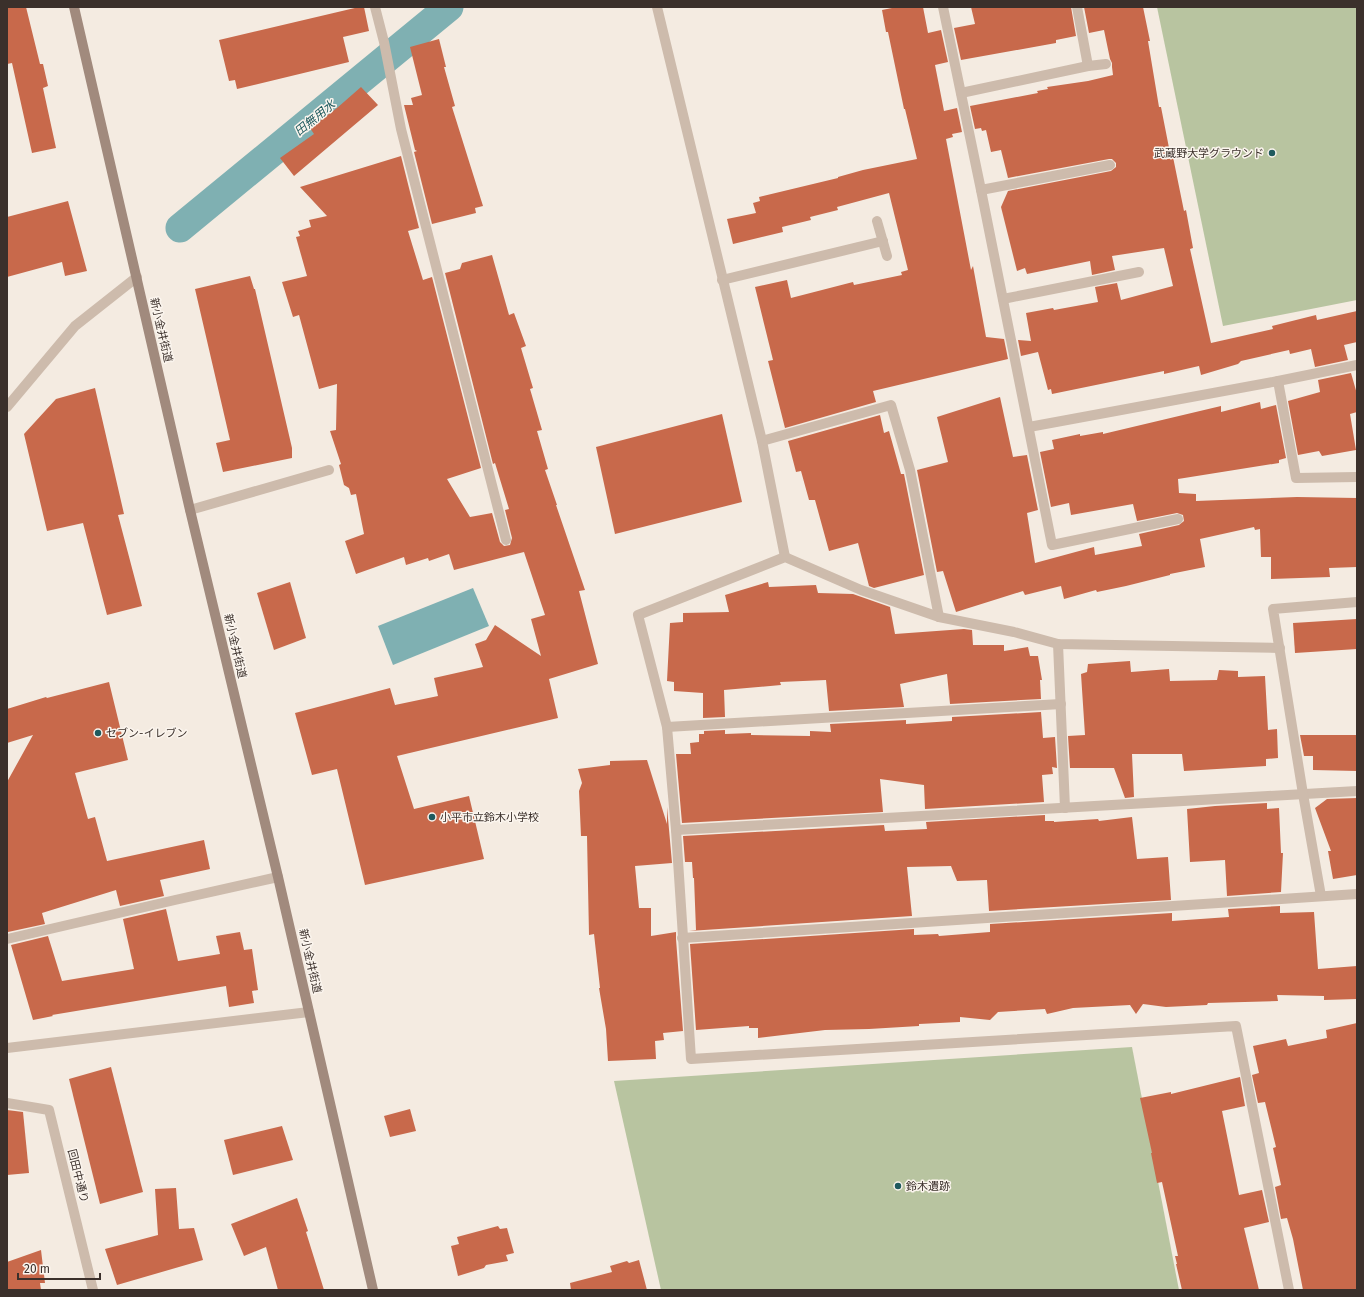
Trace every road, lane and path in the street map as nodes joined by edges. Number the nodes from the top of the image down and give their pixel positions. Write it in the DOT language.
graph roads {
  1 [pos="74,7"];
  2 [pos="375,7"];
  3 [pos="657,7"];
  4 [pos="943,7"];
  5 [pos="1077,7"];
  6 [pos="1106,64"];
  7 [pos="1088,66"];
  8 [pos="961,93"];
  9 [pos="1110,165"];
  10 [pos="981,190"];
  11 [pos="877,222"];
  12 [pos="883,241"];
  13 [pos="888,256"];
  14 [pos="1139,272"];
  15 [pos="137,277"];
  16 [pos="722,280"];
  17 [pos="1003,299"];
  18 [pos="1357,365"];
  19 [pos="1278,381"];
  20 [pos="7,407"];
  21 [pos="1028,427"];
  22 [pos="762,442"];
  23 [pos="329,470"];
  24 [pos="1357,477"];
  25 [pos="190,510"];
  26 [pos="1178,519"];
  27 [pos="506,540"];
  28 [pos="785,557"];
  29 [pos="1357,602"];
  30 [pos="939,617"];
  31 [pos="1058,644"];
  32 [pos="1280,648"];
  33 [pos="1061,704"];
  34 [pos="667,727"];
  35 [pos="1357,791"];
  36 [pos="1303,794"];
  37 [pos="1065,808"];
  38 [pos="676,830"];
  39 [pos="278,877"];
  40 [pos="1357,894"];
  41 [pos="1321,896"];
  42 [pos="682,938"];
  43 [pos="7,939"];
  44 [pos="310,1012"];
  45 [pos="7,1048"];
  46 [pos="7,1103"];
  47 [pos="94,1290"];
  48 [pos="373,1290"];
  49 [pos="1289,1290"];
  1 -- 15 [label="main road, 新小金井街道"];
  2 -- 27 [label="street"];
  3 -- 16 [label="street"];
  4 -- 8 [label="street"];
  5 -- 7 [label="street"];
  6 -- 7 [label="street"];
  7 -- 8 [label="street"];
  8 -- 10 [label="street"];
  9 -- 10 [label="street"];
  10 -- 17 [label="street"];
  11 -- 12 [label="street"];
  12 -- 13 [label="street"];
  12 -- 16 [label="street"];
  14 -- 17 [label="street"];
  15 -- 20 [label="street"];
  15 -- 25 [label="main road, 新小金井街道"];
  16 -- 22 [label="street"];
  17 -- 21 [label="street"];
  18 -- 19 [label="street"];
  19 -- 21 [label="street"];
  19 -- 24 [label="street"];
  21 -- 26 [label="street"];
  22 -- 28 [label="street"];
  22 -- 30 [label="street"];
  23 -- 25 [label="street"];
  25 -- 39 [label="main road, 新小金井街道"];
  28 -- 30 [label="street"];
  28 -- 34 [label="street"];
  29 -- 32 [label="street"];
  30 -- 31 [label="street"];
  31 -- 32 [label="street"];
  31 -- 33 [label="street"];
  32 -- 36 [label="street"];
  33 -- 34 [label="street"];
  33 -- 37 [label="street"];
  34 -- 38 [label="street"];
  35 -- 36 [label="street"];
  36 -- 37 [label="street"];
  36 -- 41 [label="street"];
  37 -- 38 [label="street"];
  38 -- 42 [label="street"];
  39 -- 43 [label="street"];
  39 -- 44 [label="main road, 新小金井街道"];
  40 -- 41 [label="street"];
  41 -- 42 [label="street"];
  42 -- 49 [label="street"];
  44 -- 45 [label="street"];
  44 -- 48 [label="main road, 新小金井街道"];
  46 -- 47 [label="street, 回田中通り"];
}
